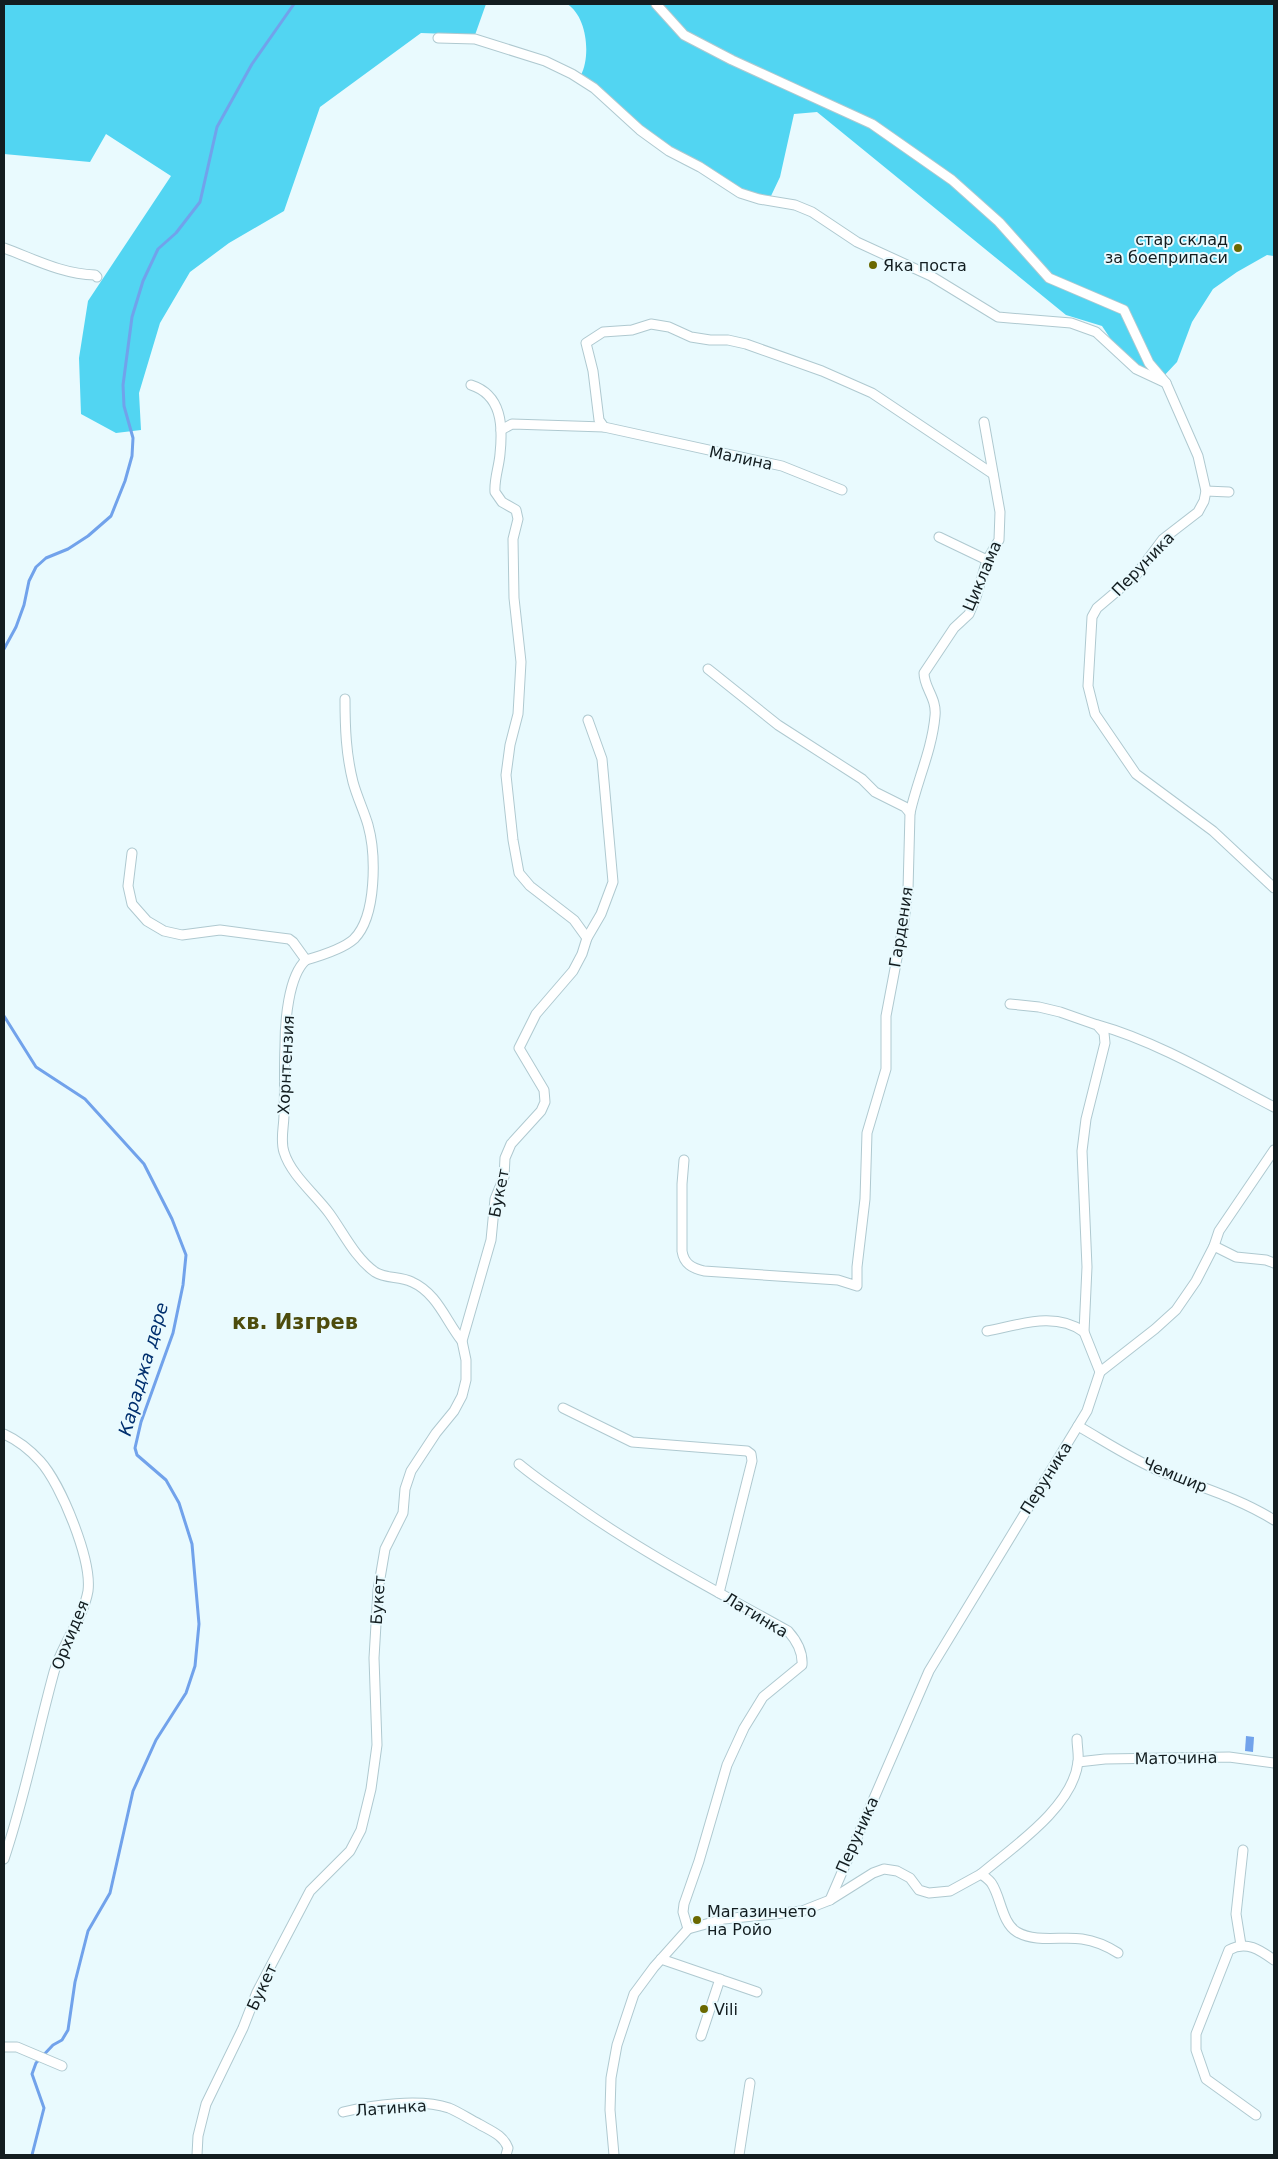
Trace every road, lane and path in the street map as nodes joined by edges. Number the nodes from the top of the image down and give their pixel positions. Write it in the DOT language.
graph roads {
  1 [pos="656,4"];
  2 [pos="438,38"];
  3 [pos="4,248"];
  4 [pos="97,277"];
  5 [pos="1166,383"];
  6 [pos="472,385"];
  7 [pos="984,422"];
  8 [pos="604,428"];
  9 [pos="502,430"];
  10 [pos="993,474"];
  11 [pos="842,490"];
  12 [pos="1206,491"];
  13 [pos="1229,492"];
  14 [pos="939,537"];
  15 [pos="987,560"];
  16 [pos="708,668"];
  17 [pos="345,699"];
  18 [pos="935,715"];
  19 [pos="588,720"];
  20 [pos="910,813"];
  21 [pos="132,853"];
  22 [pos="1274,888"];
  23 [pos="586,938"];
  24 [pos="306,960"];
  25 [pos="1010,1004"];
  26 [pos="1098,1024"];
  27 [pos="1274,1107"];
  28 [pos="1274,1150"];
  29 [pos="684,1160"];
  30 [pos="1214,1246"];
  31 [pos="1274,1263"];
  32 [pos="986,1331"];
  33 [pos="1084,1332"];
  34 [pos="462,1342"];
  35 [pos="1100,1372"];
  36 [pos="563,1408"];
  37 [pos="1078,1426"];
  38 [pos="4,1434"];
  39 [pos="519,1464"];
  40 [pos="1274,1520"];
  41 [pos="719,1593"];
  42 [pos="1077,1739"];
  43 [pos="1078,1762"];
  44 [pos="1274,1763"];
  45 [pos="1243,1850"];
  46 [pos="4,1859"];
  47 [pos="981,1874"];
  48 [pos="830,1900"];
  49 [pos="688,1929"];
  50 [pos="1240,1945"];
  51 [pos="1118,1953"];
  52 [pos="661,1959"];
  53 [pos="1274,1960"];
  54 [pos="720,1979"];
  55 [pos="757,1992"];
  56 [pos="701,2036"];
  57 [pos="4,2047"];
  58 [pos="62,2066"];
  59 [pos="750,2083"];
  60 [pos="343,2112"];
  61 [pos="1256,2115"];
  62 [pos="197,2155"];
  63 [pos="506,2155"];
  64 [pos="614,2155"];
  65 [pos="739,2155"];
  1 -- 5 [label="street"];
  2 -- 5 [label="street"];
  3 -- 4 [label="street"];
  5 -- 12 [label="street"];
  6 -- 9 [label="street"];
  7 -- 10 [label="street, Циклама"];
  8 -- 9 [label="street"];
  8 -- 10 [label="street"];
  8 -- 11 [label="street, Малина"];
  9 -- 23 [label="street"];
  10 -- 15 [label="street, Циклама"];
  12 -- 13 [label="street"];
  12 -- 22 [label="street, Перуника"];
  14 -- 15 [label="street"];
  15 -- 18 [label="street, Циклама"];
  16 -- 20 [label="street"];
  17 -- 24 [label="street"];
  18 -- 20 [label="street, Гардения"];
  19 -- 23 [label="street"];
  20 -- 29 [label="street, Гардения"];
  21 -- 24 [label="street"];
  23 -- 34 [label="street, Букет"];
  24 -- 34 [label="street, Хорнтензия"];
  25 -- 26 [label="street"];
  26 -- 27 [label="street"];
  26 -- 33 [label="street"];
  28 -- 30 [label="street"];
  30 -- 31 [label="street"];
  30 -- 35 [label="street"];
  32 -- 33 [label="street"];
  33 -- 35 [label="street"];
  34 -- 62 [label="street, Букет"];
  35 -- 37 [label="street, Перуника"];
  36 -- 41 [label="street"];
  37 -- 40 [label="street, Чемшир"];
  37 -- 48 [label="street, Перуника"];
  38 -- 46 [label="street, Орхидея"];
  39 -- 41 [label="street, Латинка"];
  41 -- 49 [label="street, Латинка"];
  42 -- 43 [label="street"];
  43 -- 44 [label="street, Маточина"];
  43 -- 47 [label="street"];
  45 -- 50 [label="street"];
  47 -- 48 [label="street"];
  47 -- 51 [label="street"];
  48 -- 49 [label="street"];
  49 -- 52 [label="street"];
  50 -- 53 [label="street"];
  50 -- 61 [label="street"];
  52 -- 54 [label="street"];
  52 -- 64 [label="street"];
  54 -- 55 [label="street"];
  54 -- 56 [label="street"];
  57 -- 58 [label="street"];
  59 -- 65 [label="street"];
  60 -- 63 [label="street, Латинка"];
}
